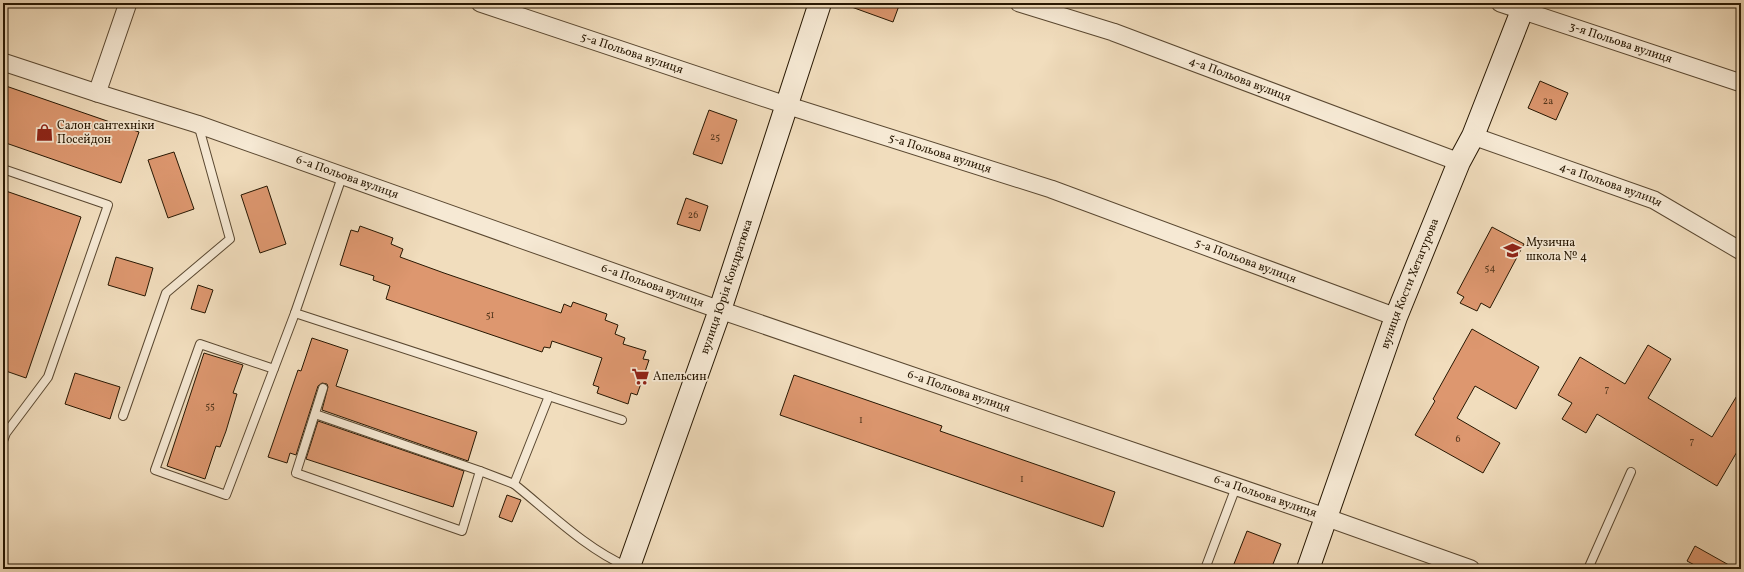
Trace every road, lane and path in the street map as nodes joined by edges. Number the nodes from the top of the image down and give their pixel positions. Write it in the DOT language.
graph roads {
  1 [pos="128,3"];
  2 [pos="480,3"];
  3 [pos="820,3"];
  4 [pos="1019,3"];
  5 [pos="1500,3"];
  6 [pos="1524,7"];
  7 [pos="3,62"];
  8 [pos="1741,83"];
  9 [pos="97,93"];
  10 [pos="786,105"];
  11 [pos="197,124"];
  12 [pos="1473,136"];
  13 [pos="1459,162"];
  14 [pos="3,169"];
  15 [pos="342,174"];
  16 [pos="1741,251"];
  17 [pos="720,310"];
  18 [pos="295,313"];
  19 [pos="1396,317"];
  20 [pos="274,369"];
  21 [pos="323,388"];
  22 [pos="549,396"];
  23 [pos="315,414"];
  24 [pos="123,416"];
  25 [pos="622,420"];
  26 [pos="4,435"];
  27 [pos="480,471"];
  28 [pos="1631,472"];
  29 [pos="514,484"];
  30 [pos="1236,487"];
  31 [pos="1325,517"];
  32 [pos="629,568"];
  33 [pos="1205,569"];
  34 [pos="1308,569"];
  35 [pos="1471,569"];
  36 [pos="1588,569"];
  1 -- 9 [label="street"];
  2 -- 10 [label="street, 5-а Польова вулиця"];
  3 -- 10 [label="street, вулиця Юрія Кондратюка"];
  4 -- 13 [label="street, 4-а Польова вулиця"];
  5 -- 6 [label="street, 3-я Польова вулиця"];
  6 -- 8 [label="street, 3-я Польова вулиця"];
  6 -- 12 [label="street, вулиця Кости Хетагурова"];
  7 -- 9 [label="street, 6-а Польова вулиця"];
  9 -- 11 [label="street, 6-а Польова вулиця"];
  10 -- 17 [label="street, вулиця Юрія Кондратюка"];
  10 -- 19 [label="street, 5-а Польова вулиця"];
  11 -- 15 [label="street, 6-а Польова вулиця"];
  11 -- 24 [label="lane"];
  12 -- 13 [label="street, вулиця Кости Хетагурова"];
  12 -- 16 [label="street, 4-а Польова вулиця"];
  13 -- 19 [label="street, вулиця Кости Хетагурова"];
  14 -- 26 [label="lane"];
  15 -- 17 [label="street, 6-а Польова вулиця"];
  15 -- 18 [label="lane"];
  17 -- 30 [label="street, 6-а Польова вулиця"];
  17 -- 32 [label="street, вулиця Юрія Кондратюка"];
  18 -- 20 [label="lane"];
  18 -- 22 [label="lane"];
  19 -- 31 [label="street, вулиця Кости Хетагурова"];
  20 -- 20 [label="lane"];
  21 -- 23 [label="lane"];
  22 -- 25 [label="lane"];
  22 -- 29 [label="lane"];
  23 -- 27 [label="lane"];
  23 -- 27 [label="lane"];
  27 -- 29 [label="lane"];
  28 -- 36 [label="lane"];
  29 -- 32 [label="lane"];
  30 -- 31 [label="street, 6-а Польова вулиця"];
  30 -- 33 [label="lane"];
  31 -- 34 [label="street, вулиця Кости Хетагурова"];
  31 -- 35 [label="street, 6-а Польова вулиця"];
}
